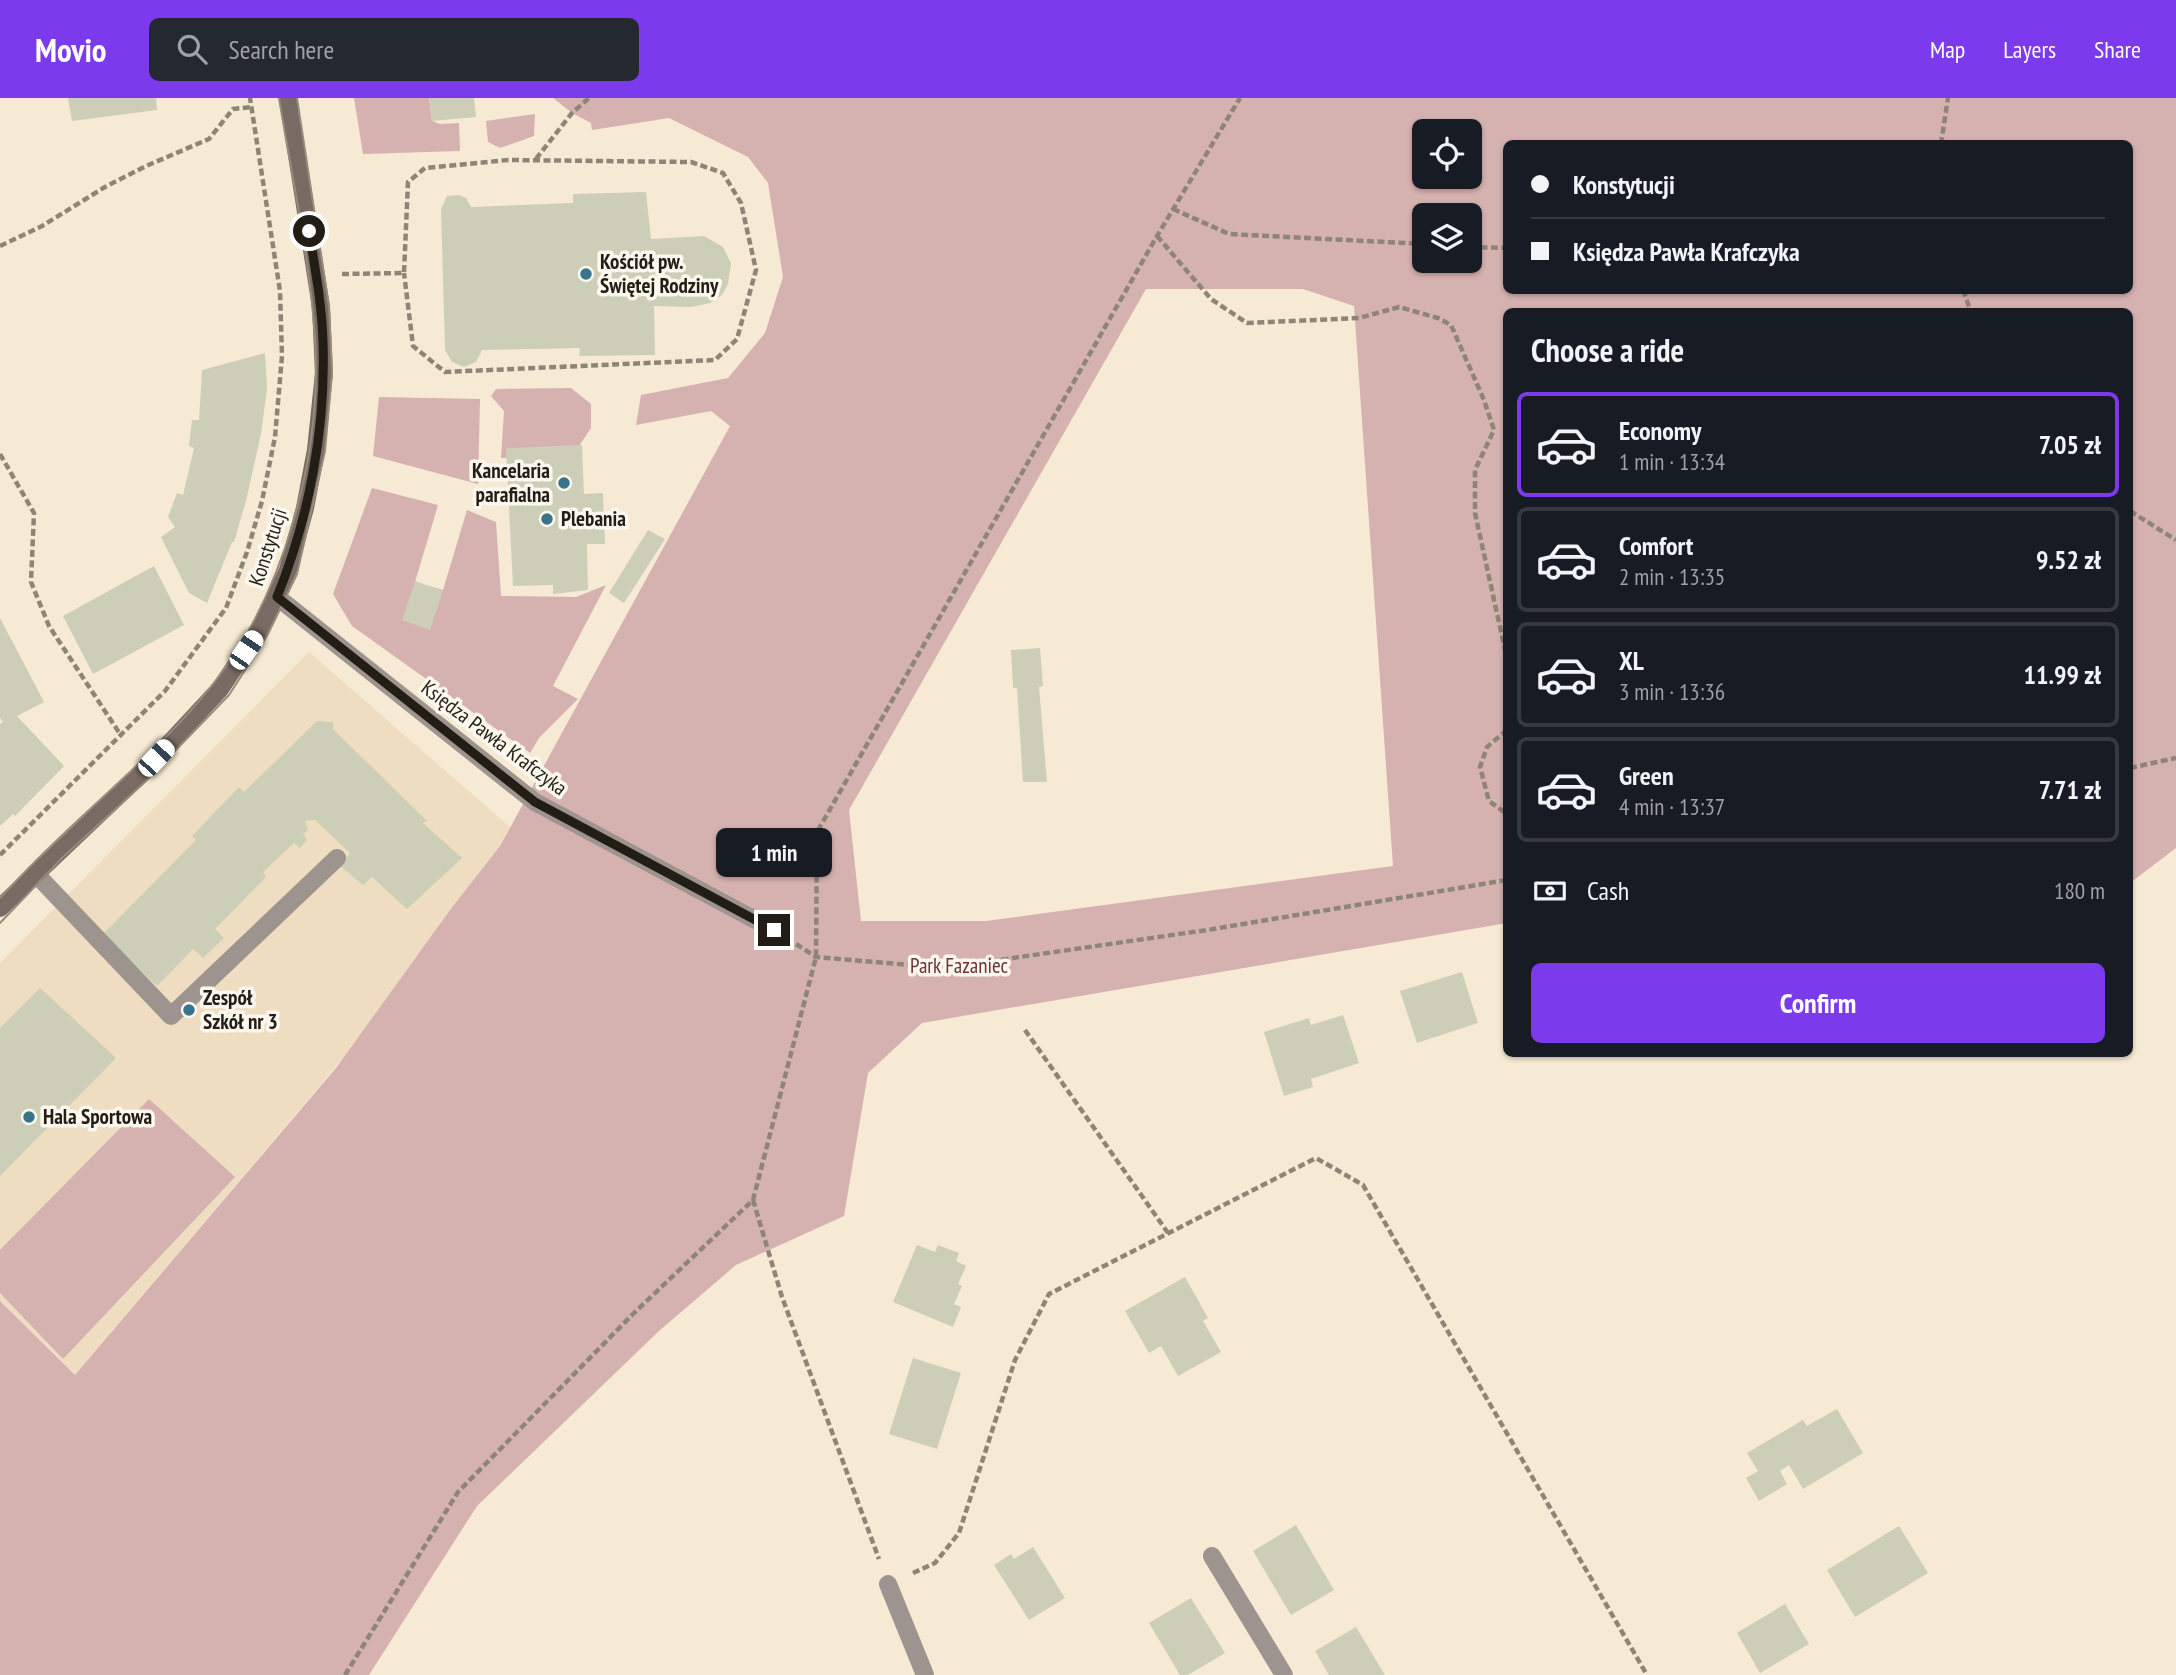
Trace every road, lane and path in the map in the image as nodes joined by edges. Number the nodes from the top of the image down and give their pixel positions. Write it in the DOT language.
graph roads {
  1 [pos="250,98"];
  2 [pos="288,98"];
  3 [pos="589,98"];
  4 [pos="1240,98"];
  5 [pos="1948,98"];
  6 [pos="252,107"];
  7 [pos="1942,140"];
  8 [pos="535,160"];
  9 [pos="1173,209"];
  10 [pos="1157,236"];
  11 [pos="1412,243"];
  12 [pos="0,246"];
  13 [pos="1482,247"];
  14 [pos="1503,248"];
  15 [pos="404,273"];
  16 [pos="316,275"];
  17 [pos="0,454"];
  18 [pos="2133,513"];
  19 [pos="2176,540"];
  20 [pos="277,597"];
  21 [pos="1503,641"];
  22 [pos="1503,733"];
  23 [pos="120,734"];
  24 [pos="2176,758"];
  25 [pos="2133,767"];
  26 [pos="1503,811"];
  27 [pos="0,855"];
  28 [pos="337,858"];
  29 [pos="35,873"];
  30 [pos="1503,881"];
  31 [pos="0,908"];
  32 [pos="774,930"];
  33 [pos="816,957"];
  34 [pos="1025,1030"];
  35 [pos="753,1200"];
  36 [pos="1168,1233"];
  37 [pos="1212,1556"];
  38 [pos="888,1584"];
  39 [pos="345,1675"];
  40 [pos="925,1675"];
  41 [pos="1284,1675"];
  42 [pos="1647,1675"];
  1 -- 6 [label="path"];
  2 -- 16 [label="street, Konstytucji"];
  3 -- 8 [label="path"];
  4 -- 9 [label="path"];
  5 -- 7 [label="path"];
  6 -- 12 [label="path"];
  6 -- 23 [label="path"];
  8 -- 15 [label="path"];
  8 -- 15 [label="path"];
  9 -- 10 [label="path"];
  9 -- 11 [label="path"];
  10 -- 21 [label="path"];
  10 -- 33 [label="path"];
  13 -- 14 [label="path"];
  15 -- 16 [label="path"];
  16 -- 20 [label="street, Konstytucji"];
  17 -- 23 [label="path"];
  18 -- 19 [label="path"];
  20 -- 29 [label="street, Konstytucji"];
  20 -- 32 [label="lane, Księdza Pawła Krafczyka"];
  22 -- 26 [label="path"];
  23 -- 27 [label="path"];
  24 -- 25 [label="path"];
  28 -- 29 [label="lane"];
  29 -- 31 [label="street, Konstytucji"];
  30 -- 33 [label="path"];
  33 -- 35 [label="path"];
  34 -- 36 [label="path"];
  35 -- 38 [label="path"];
  35 -- 39 [label="path"];
  36 -- 38 [label="path"];
  36 -- 42 [label="path"];
  37 -- 41 [label="lane"];
  38 -- 40 [label="lane"];
}
